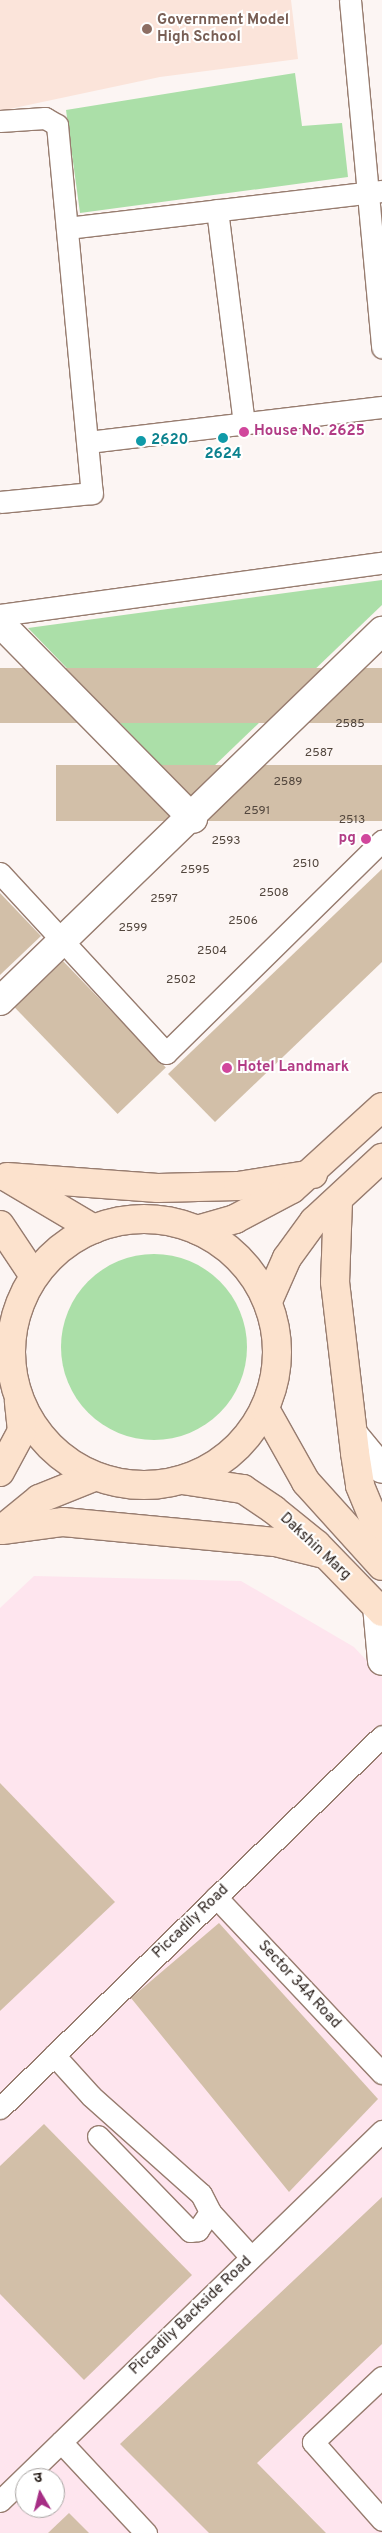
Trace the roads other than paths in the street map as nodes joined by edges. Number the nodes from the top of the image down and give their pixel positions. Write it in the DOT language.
graph roads {
  1 [pos="350,0"];
  2 [pos="0,122"];
  3 [pos="375,192"];
  4 [pos="217,210"];
  5 [pos="67,228"];
  6 [pos="382,348"];
  7 [pos="382,407"];
  8 [pos="244,423"];
  9 [pos="88,442"];
  10 [pos="0,502"];
  11 [pos="382,562"];
  12 [pos="0,615"];
  13 [pos="0,623"];
  14 [pos="382,631"];
  15 [pos="193,819"];
  16 [pos="382,841"];
  17 [pos="0,873"];
  18 [pos="64,941"];
  19 [pos="0,1001"];
  20 [pos="382,1108"];
  21 [pos="382,1158"];
  22 [pos="4,1173"];
  23 [pos="312,1174"];
  24 [pos="338,1201"];
  25 [pos="0,1225"];
  26 [pos="94,1229"];
  27 [pos="197,1230"];
  28 [pos="34,1276"];
  29 [pos="268,1301"];
  30 [pos="19,1401"];
  31 [pos="265,1409"];
  32 [pos="353,1434"];
  33 [pos="382,1469"];
  34 [pos="0,1472"];
  35 [pos="94,1477"];
  36 [pos="182,1480"];
  37 [pos="1,1530"];
  38 [pos="382,1539"];
  39 [pos="324,1554"];
  40 [pos="382,1566"];
  41 [pos="379,1609"];
  42 [pos="382,1662"];
  43 [pos="382,1736"];
  44 [pos="216,1897"];
  45 [pos="54,2055"];
  46 [pos="382,2073"];
  47 [pos="0,2108"];
  48 [pos="382,2130"];
  49 [pos="98,2136"];
  50 [pos="210,2212"];
  51 [pos="252,2257"];
  52 [pos="378,2390"];
  53 [pos="61,2442"];
  54 [pos="0,2501"];
  55 [pos="382,2520"];
  56 [pos="146,2533"];
  1 -- 3 [label="street"];
  2 -- 5 [label="street"];
  3 -- 4 [label="street"];
  3 -- 6 [label="street"];
  4 -- 5 [label="street"];
  4 -- 8 [label="street"];
  5 -- 9 [label="street"];
  7 -- 8 [label="street"];
  8 -- 9 [label="street"];
  9 -- 10 [label="street"];
  11 -- 12 [label="street"];
  13 -- 15 [label="street"];
  14 -- 15 [label="street"];
  15 -- 18 [label="street"];
  16 -- 18 [label="street"];
  17 -- 18 [label="street"];
  18 -- 19 [label="street"];
  20 -- 23 [label="main road"];
  21 -- 24 [label="main road"];
  22 -- 23 [label="main road"];
  22 -- 26 [label="main road"];
  23 -- 27 [label="main road"];
  24 -- 29 [label="main road"];
  24 -- 32 [label="main road"];
  25 -- 28 [label="main road"];
  26 -- 27 [label="main road"];
  26 -- 28 [label="main road"];
  27 -- 29 [label="main road"];
  28 -- 30 [label="main road"];
  29 -- 31 [label="main road"];
  30 -- 34 [label="main road"];
  30 -- 35 [label="main road"];
  31 -- 36 [label="main road"];
  31 -- 40 [label="main road"];
  32 -- 33 [label="street"];
  32 -- 38 [label="main road"];
  35 -- 36 [label="main road"];
  35 -- 37 [label="main road"];
  36 -- 39 [label="main road, Dakshin Marg"];
  37 -- 39 [label="main road"];
  39 -- 41 [label="main road, Dakshin Marg"];
  41 -- 42 [label="street"];
  43 -- 44 [label="street, Piccadily Road"];
  44 -- 45 [label="street, Piccadily Road"];
  44 -- 46 [label="street, Sector 34A Road"];
  45 -- 47 [label="street, Piccadily Road"];
  45 -- 50 [label="street"];
  48 -- 51 [label="street, Piccadily Backside Road"];
  49 -- 50 [label="street"];
  50 -- 51 [label="street"];
  51 -- 53 [label="street, Piccadily Backside Road"];
  52 -- 55 [label="street"];
  53 -- 54 [label="street, Piccadily Backside Road"];
  53 -- 56 [label="street"];
}
